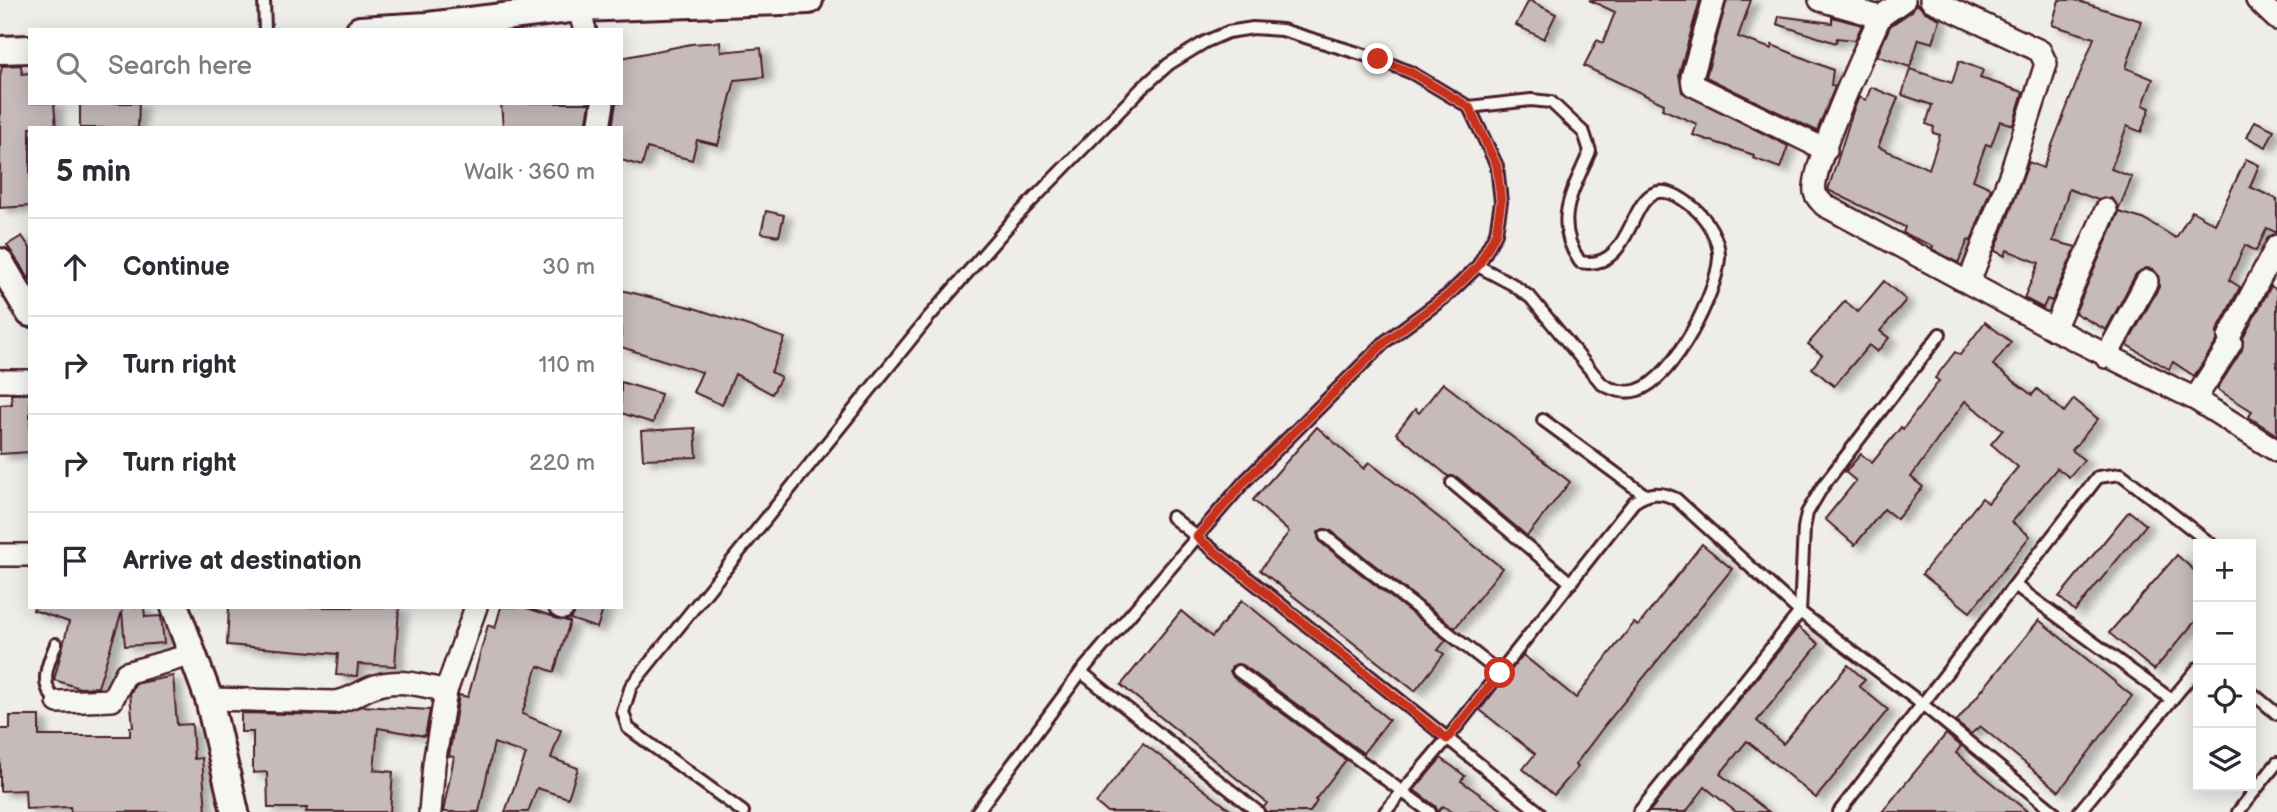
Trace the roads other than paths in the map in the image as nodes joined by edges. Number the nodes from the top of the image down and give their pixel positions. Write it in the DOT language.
graph roads {
  1 [pos="264,0"];
  2 [pos="809,0"];
  3 [pos="1714,0"];
  4 [pos="1820,0"];
  5 [pos="1904,0"];
  6 [pos="1931,0"];
  7 [pos="2257,0"];
  8 [pos="1880,17"];
  9 [pos="581,19"];
  10 [pos="2277,19"];
  11 [pos="265,28"];
  12 [pos="394,28"];
  13 [pos="28,49"];
  14 [pos="0,50"];
  15 [pos="603,105"];
  16 [pos="1469,107"];
  17 [pos="599,126"];
  18 [pos="1826,150"];
  19 [pos="2106,210"];
  20 [pos="2277,246"];
  21 [pos="0,262"];
  22 [pos="1478,266"];
  23 [pos="2147,281"];
  24 [pos="1969,282"];
  25 [pos="28,310"];
  26 [pos="2054,329"];
  27 [pos="1940,334"];
  28 [pos="2106,356"];
  29 [pos="28,381"];
  30 [pos="0,382"];
  31 [pos="2195,399"];
  32 [pos="1543,420"];
  33 [pos="2277,451"];
  34 [pos="1452,483"];
  35 [pos="1645,495"];
  36 [pos="1172,517"];
  37 [pos="1325,536"];
  38 [pos="1197,537"];
  39 [pos="2205,539"];
  40 [pos="0,555"];
  41 [pos="28,555"];
  42 [pos="1571,583"];
  43 [pos="2016,586"];
  44 [pos="176,609"];
  45 [pos="475,609"];
  46 [pos="1800,612"];
  47 [pos="56,645"];
  48 [pos="194,654"];
  49 [pos="1238,671"];
  50 [pos="1082,672"];
  51 [pos="1500,673"];
  52 [pos="2193,674"];
  53 [pos="446,691"];
  54 [pos="2256,696"];
  55 [pos="209,699"];
  56 [pos="2172,700"];
  57 [pos="58,702"];
  58 [pos="1922,704"];
  59 [pos="2277,714"];
  60 [pos="1447,739"];
  61 [pos="2277,763"];
  62 [pos="1402,790"];
  63 [pos="235,812"];
  64 [pos="430,812"];
  65 [pos="743,812"];
  66 [pos="977,812"];
  67 [pos="1258,812"];
  68 [pos="1385,812"];
  69 [pos="1430,812"];
  70 [pos="1539,812"];
  71 [pos="1639,812"];
  72 [pos="1839,812"];
  73 [pos="2054,812"];
  74 [pos="2079,812"];
  75 [pos="2238,812"];
  1 -- 11 [label="lane"];
  2 -- 9 [label="street"];
  3 -- 18 [label="street"];
  4 -- 8 [label="street"];
  5 -- 8 [label="street"];
  6 -- 24 [label="street"];
  7 -- 10 [label="street"];
  8 -- 18 [label="street"];
  9 -- 12 [label="street"];
  13 -- 14 [label="street"];
  15 -- 17 [label="street"];
  16 -- 22 [label="lane"];
  16 -- 22 [label="lane"];
  16 -- 65 [label="lane"];
  18 -- 24 [label="street"];
  19 -- 26 [label="street"];
  20 -- 31 [label="street"];
  21 -- 25 [label="street"];
  22 -- 38 [label="lane"];
  23 -- 28 [label="street"];
  24 -- 26 [label="street"];
  26 -- 28 [label="street"];
  27 -- 46 [label="lane"];
  28 -- 31 [label="street"];
  29 -- 30 [label="street"];
  31 -- 33 [label="street"];
  32 -- 35 [label="lane"];
  34 -- 42 [label="lane"];
  35 -- 42 [label="lane"];
  35 -- 46 [label="lane"];
  36 -- 38 [label="lane"];
  37 -- 51 [label="lane"];
  38 -- 50 [label="lane"];
  38 -- 60 [label="lane"];
  39 -- 43 [label="lane"];
  40 -- 41 [label="street"];
  42 -- 51 [label="lane"];
  43 -- 56 [label="lane"];
  43 -- 58 [label="lane"];
  44 -- 48 [label="street"];
  45 -- 53 [label="street"];
  46 -- 58 [label="lane"];
  46 -- 71 [label="lane"];
  47 -- 57 [label="lane"];
  48 -- 55 [label="street"];
  48 -- 57 [label="street"];
  49 -- 62 [label="lane"];
  50 -- 66 [label="lane"];
  50 -- 67 [label="lane"];
  51 -- 60 [label="lane"];
  52 -- 56 [label="lane"];
  53 -- 55 [label="street"];
  53 -- 64 [label="street"];
  54 -- 59 [label="lane"];
  55 -- 63 [label="street"];
  56 -- 74 [label="lane"];
  58 -- 72 [label="lane"];
  58 -- 73 [label="lane"];
  60 -- 62 [label="lane"];
  60 -- 70 [label="lane"];
  61 -- 75 [label="lane"];
  62 -- 68 [label="lane"];
  62 -- 69 [label="lane"];
}
